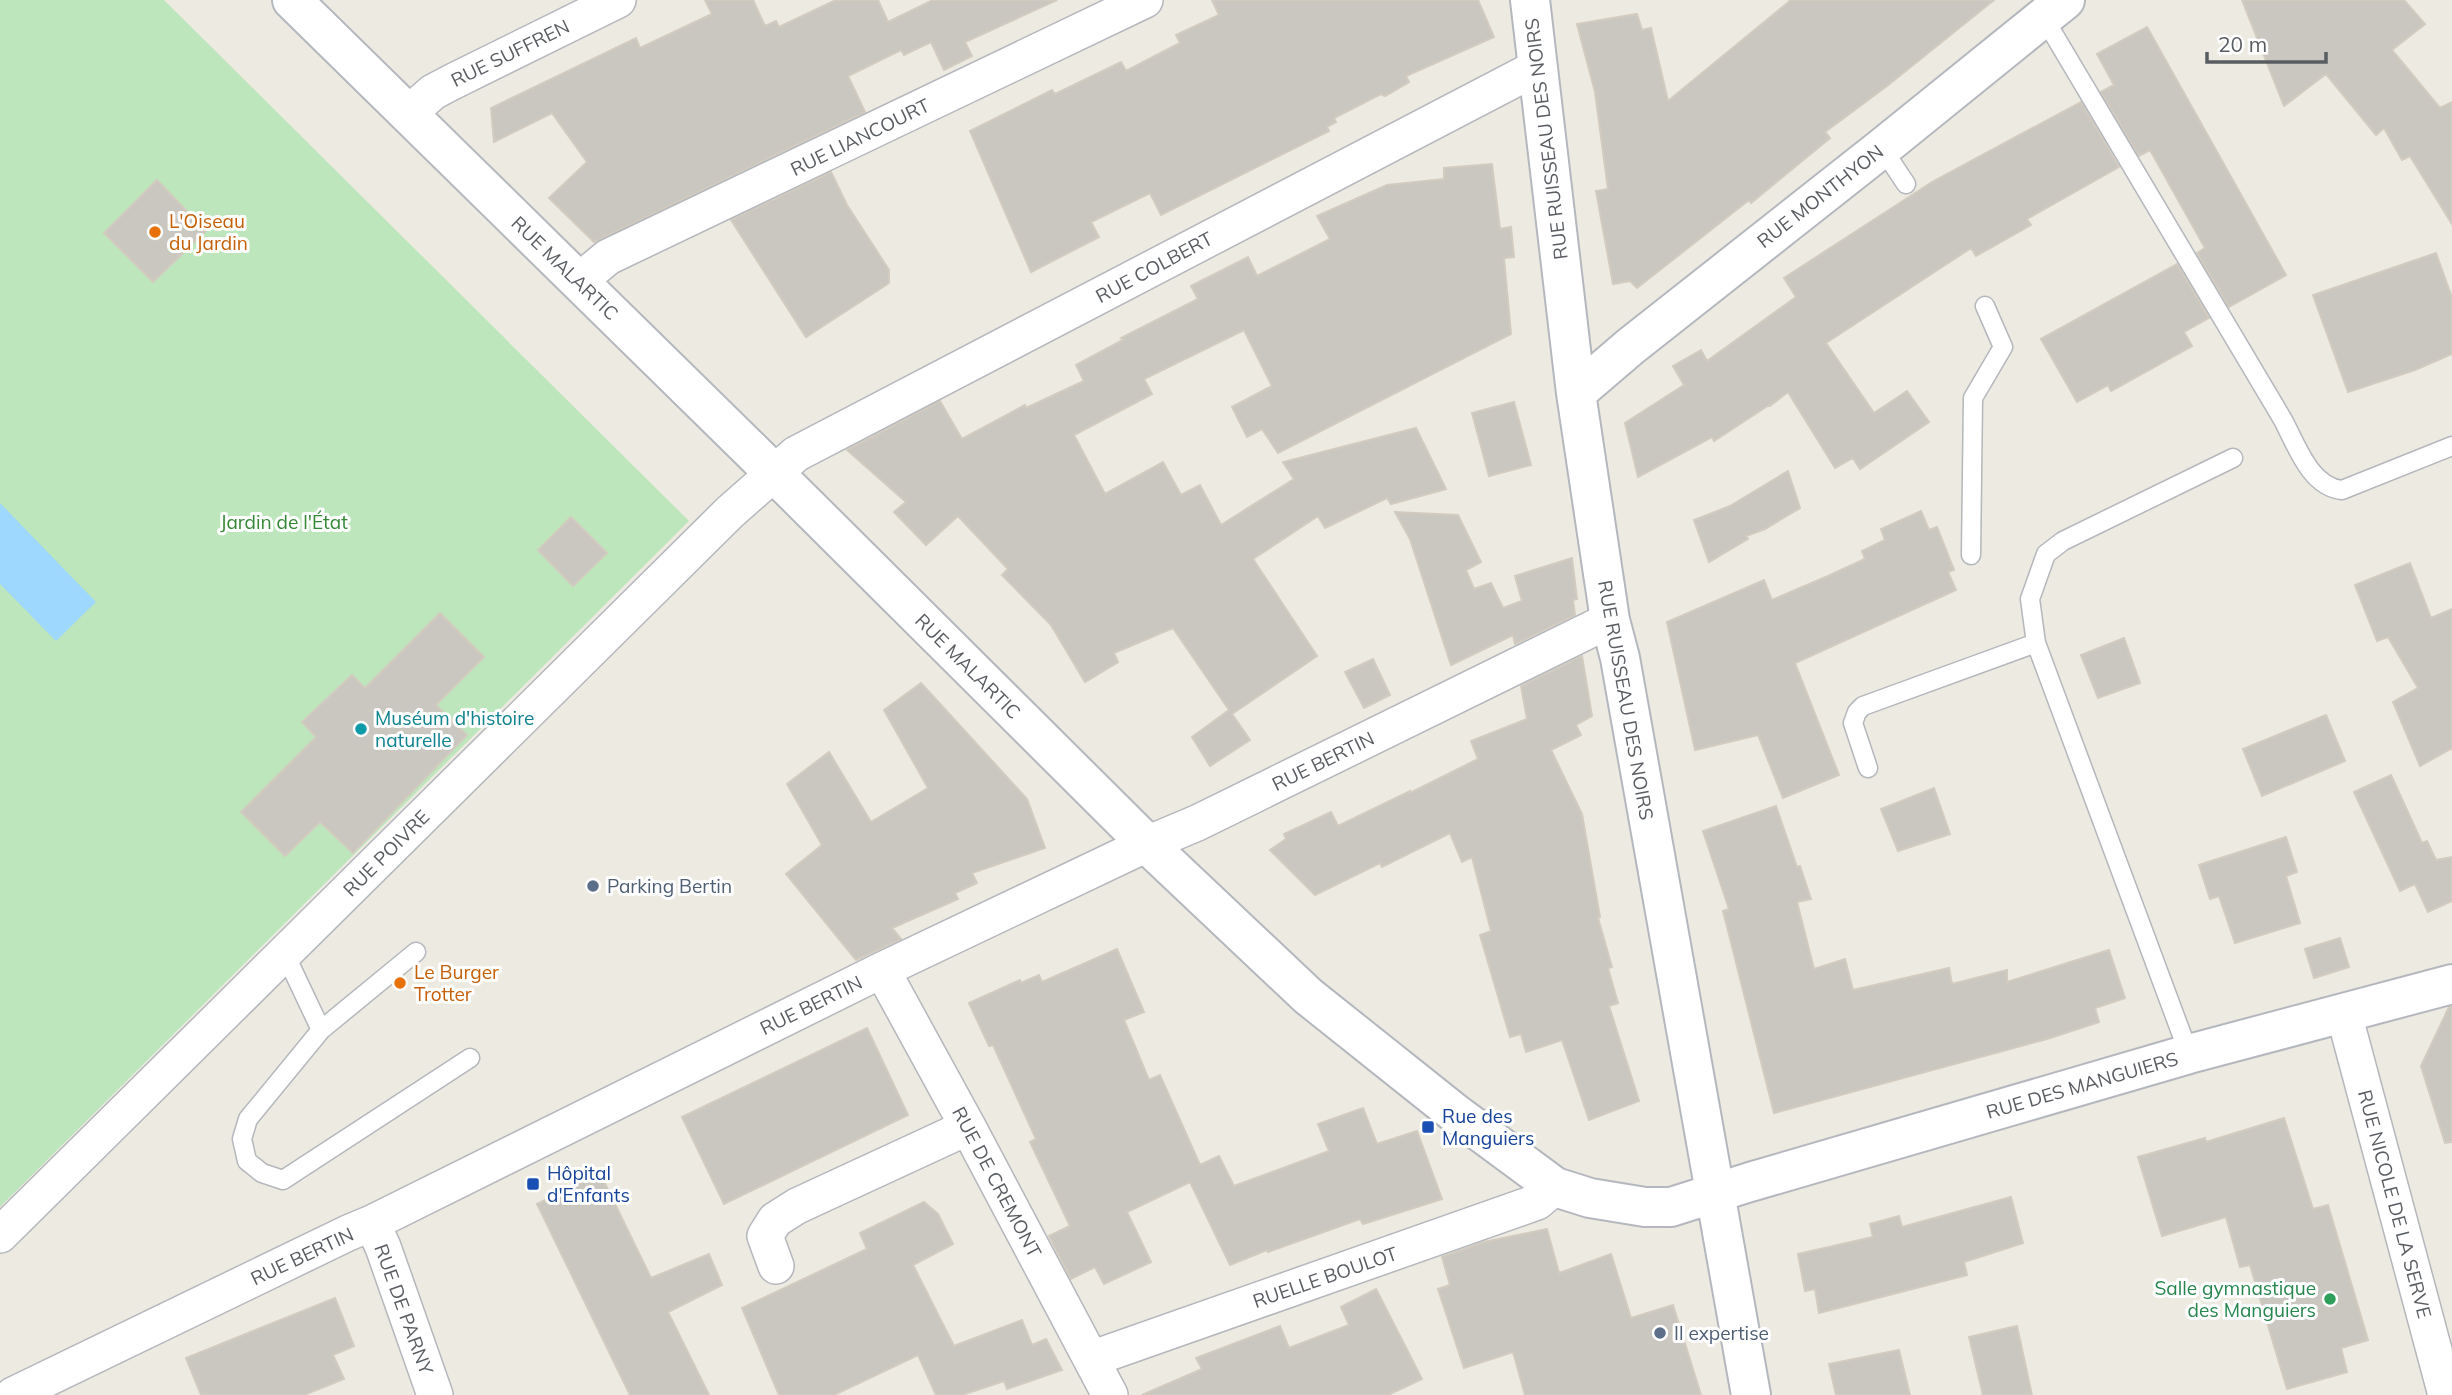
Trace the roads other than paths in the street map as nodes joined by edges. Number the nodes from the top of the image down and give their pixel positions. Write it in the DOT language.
graph roads {
  1 [pos="292,0"];
  2 [pos="618,0"];
  3 [pos="1145,0"];
  4 [pos="1530,0"];
  5 [pos="2054,9"];
  6 [pos="1538,67"];
  7 [pos="408,114"];
  8 [pos="1882,148"];
  9 [pos="1906,184"];
  10 [pos="579,281"];
  11 [pos="1985,306"];
  12 [pos="1576,393"];
  13 [pos="2452,446"];
  14 [pos="2233,458"];
  15 [pos="774,472"];
  16 [pos="1971,555"];
  17 [pos="1610,620"];
  18 [pos="2036,643"];
  19 [pos="1868,768"];
  20 [pos="1146,844"];
  21 [pos="416,952"];
  22 [pos="285,954"];
  23 [pos="882,970"];
  24 [pos="2452,984"];
  25 [pos="2344,1014"];
  26 [pos="321,1030"];
  27 [pos="2189,1054"];
  28 [pos="470,1058"];
  29 [pos="968,1127"];
  30 [pos="1555,1187"];
  31 [pos="1714,1195"];
  32 [pos="372,1223"];
  33 [pos="0,1235"];
  34 [pos="776,1266"];
  35 [pos="1091,1359"];
  36 [pos="13,1395"];
  37 [pos="435,1395"];
  38 [pos="1110,1395"];
  39 [pos="1751,1395"];
  40 [pos="2446,1395"];
  1 -- 7 [label="street, RUE MALARTIC"];
  2 -- 7 [label="street, RUE SUFFREN"];
  3 -- 10 [label="street, RUE LIANCOURT"];
  4 -- 6 [label="street, RUE RUISSEAU DES NOIRS"];
  5 -- 8 [label="street, RUE MONTHYON"];
  5 -- 13 [label="lane"];
  6 -- 12 [label="street, RUE RUISSEAU DES NOIRS"];
  6 -- 15 [label="street, RUE COLBERT"];
  7 -- 10 [label="street, RUE MALARTIC"];
  8 -- 9 [label="lane"];
  8 -- 12 [label="street, RUE MONTHYON"];
  10 -- 15 [label="street, RUE MALARTIC"];
  11 -- 16 [label="lane"];
  12 -- 17 [label="street, RUE RUISSEAU DES NOIRS"];
  14 -- 18 [label="lane"];
  15 -- 20 [label="street, RUE MALARTIC"];
  15 -- 22 [label="street, RUE POIVRE"];
  17 -- 20 [label="street, RUE BERTIN"];
  17 -- 31 [label="street, RUE RUISSEAU DES NOIRS"];
  18 -- 19 [label="lane"];
  18 -- 27 [label="lane"];
  20 -- 23 [label="street, RUE BERTIN"];
  20 -- 30 [label="street, RUE MALARTIC"];
  21 -- 26 [label="lane"];
  22 -- 26 [label="lane"];
  22 -- 33 [label="street, RUE POIVRE"];
  23 -- 29 [label="street, RUE DE CREMONT"];
  23 -- 32 [label="street, RUE BERTIN"];
  24 -- 25 [label="street, RUE DES MANGUIERS"];
  25 -- 27 [label="street, RUE DES MANGUIERS"];
  25 -- 40 [label="street, RUE NICOLE DE LA SERVE"];
  26 -- 28 [label="lane"];
  27 -- 31 [label="street, RUE DES MANGUIERS"];
  29 -- 34 [label="street"];
  29 -- 35 [label="street, RUE DE CREMONT"];
  30 -- 31 [label="street, RUE MALARTIC"];
  30 -- 35 [label="street, RUELLE BOULOT"];
  31 -- 39 [label="street, RUE RUISSEAU DES NOIRS"];
  32 -- 36 [label="street, RUE BERTIN"];
  32 -- 37 [label="street, RUE DE PARNY"];
  35 -- 38 [label="street, RUE DE CREMONT"];
}
